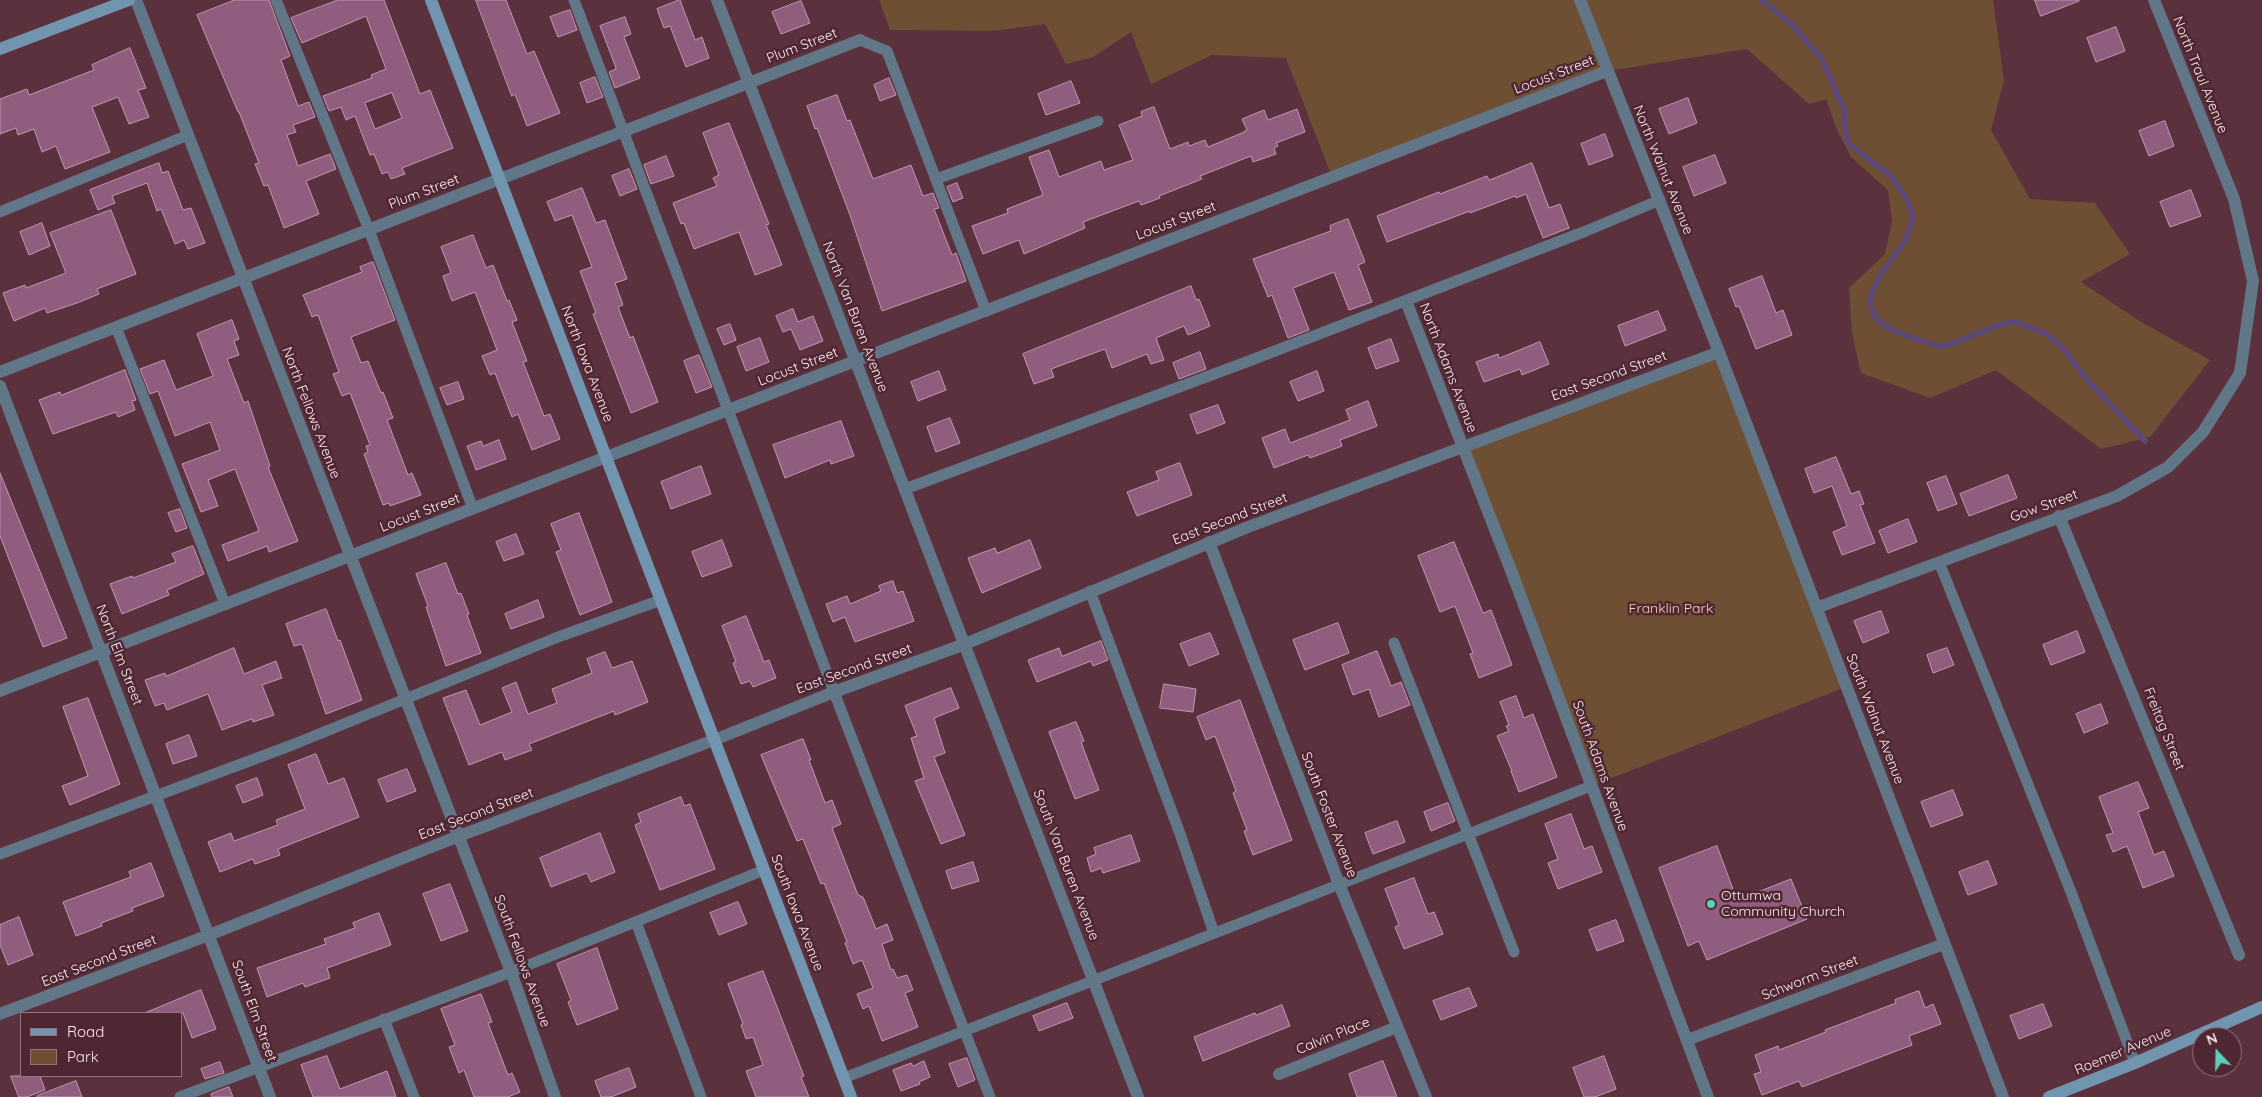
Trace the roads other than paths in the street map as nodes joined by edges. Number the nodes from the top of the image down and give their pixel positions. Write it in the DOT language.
graph roads {
  1 [pos="129,0"];
  2 [pos="136,0"];
  3 [pos="276,0"];
  4 [pos="431,0"];
  5 [pos="574,0"];
  6 [pos="717,0"];
  7 [pos="1580,0"];
  8 [pos="2154,0"];
  9 [pos="860,40"];
  10 [pos="0,49"];
  11 [pos="1607,71"];
  12 [pos="749,83"];
  13 [pos="1098,121"];
  14 [pos="624,131"];
  15 [pos="188,135"];
  16 [pos="500,179"];
  17 [pos="936,179"];
  18 [pos="1660,200"];
  19 [pos="0,212"];
  20 [pos="369,230"];
  21 [pos="243,278"];
  22 [pos="1406,301"];
  23 [pos="986,311"];
  24 [pos="116,327"];
  25 [pos="1719,352"];
  26 [pos="856,361"];
  27 [pos="0,372"];
  28 [pos="2240,373"];
  29 [pos="0,386"];
  30 [pos="729,410"];
  31 [pos="1462,446"];
  32 [pos="606,458"];
  33 [pos="905,489"];
  34 [pos="473,509"];
  35 [pos="2059,516"];
  36 [pos="1209,542"];
  37 [pos="350,556"];
  38 [pos="1939,562"];
  39 [pos="1090,591"];
  40 [pos="661,600"];
  41 [pos="225,604"];
  42 [pos="1816,608"];
  43 [pos="1394,643"];
  44 [pos="965,644"];
  45 [pos="101,652"];
  46 [pos="0,691"];
  47 [pos="834,692"];
  48 [pos="406,699"];
  49 [pos="714,740"];
  50 [pos="1591,786"];
  51 [pos="156,795"];
  52 [pos="1468,834"];
  53 [pos="458,836"];
  54 [pos="0,854"];
  55 [pos="764,870"];
  56 [pos="1340,884"];
  57 [pos="636,922"];
  58 [pos="1214,933"];
  59 [pos="210,935"];
  60 [pos="1944,944"];
  61 [pos="1514,952"];
  62 [pos="2239,955"];
  63 [pos="511,972"];
  64 [pos="1094,980"];
  65 [pos="2262,1007"];
  66 [pos="0,1014"];
  67 [pos="384,1019"];
  68 [pos="1397,1027"];
  69 [pos="965,1031"];
  70 [pos="1687,1040"];
  71 [pos="2135,1063"];
  72 [pos="258,1066"];
  73 [pos="1279,1074"];
  74 [pos="844,1078"];
  75 [pos="180,1097"];
  76 [pos="270,1097"];
  77 [pos="414,1097"];
  78 [pos="555,1097"];
  79 [pos="701,1097"];
  80 [pos="852,1097"];
  81 [pos="990,1097"];
  82 [pos="1138,1097"];
  83 [pos="1426,1097"];
  84 [pos="1708,1097"];
  85 [pos="2003,1097"];
  86 [pos="2049,1097"];
  1 -- 10 [label="main road"];
  2 -- 15 [label="street, North Fellows Avenue"];
  3 -- 20 [label="lane"];
  4 -- 16 [label="main road, North Iowa Avenue"];
  5 -- 14 [label="lane"];
  6 -- 12 [label="street, North Van Buren Avenue"];
  7 -- 11 [label="street, North Walnut Avenue"];
  8 -- 28 [label="street, North Traul Avenue"];
  9 -- 12 [label="street, Plum Street"];
  9 -- 17 [label="lane"];
  11 -- 18 [label="street, North Walnut Avenue"];
  11 -- 23 [label="street, Locust Street"];
  12 -- 14 [label="street, Plum Street"];
  12 -- 26 [label="street, North Van Buren Avenue"];
  13 -- 17 [label="lane"];
  14 -- 16 [label="street, Plum Street"];
  14 -- 30 [label="lane"];
  15 -- 19 [label="lane"];
  15 -- 21 [label="street, North Fellows Avenue"];
  16 -- 20 [label="street, Plum Street"];
  16 -- 32 [label="main road, North Iowa Avenue"];
  17 -- 23 [label="lane"];
  18 -- 22 [label="lane"];
  18 -- 25 [label="street, North Walnut Avenue"];
  20 -- 21 [label="street, Plum Street"];
  20 -- 34 [label="lane"];
  21 -- 24 [label="street, Plum Street"];
  21 -- 37 [label="street, North Fellows Avenue"];
  22 -- 31 [label="street, North Adams Avenue"];
  22 -- 33 [label="lane"];
  23 -- 26 [label="street, Locust Street"];
  24 -- 27 [label="street, Plum Street"];
  24 -- 41 [label="lane"];
  25 -- 31 [label="street, East Second Street"];
  25 -- 42 [label="street, South Walnut Avenue"];
  26 -- 30 [label="street, Locust Street"];
  26 -- 33 [label="street, North Van Buren Avenue"];
  28 -- 35 [label="street, Gow Street"];
  29 -- 45 [label="street, North Elm Street"];
  30 -- 32 [label="street, Locust Street"];
  30 -- 47 [label="lane"];
  31 -- 36 [label="street, East Second Street"];
  31 -- 50 [label="street, South Adams Avenue"];
  32 -- 34 [label="street, Locust Street"];
  32 -- 40 [label="main road, North Iowa Avenue"];
  33 -- 44 [label="street, North Van Buren Avenue"];
  34 -- 37 [label="street, Locust Street"];
  35 -- 38 [label="street, Gow Street"];
  35 -- 62 [label="street, Freitag Street"];
  36 -- 39 [label="street, East Second Street"];
  36 -- 56 [label="street, South Foster Avenue"];
  37 -- 41 [label="street, Locust Street"];
  37 -- 48 [label="street, North Fellows Avenue"];
  38 -- 42 [label="street, Gow Street"];
  38 -- 71 [label="lane"];
  39 -- 44 [label="street, East Second Street"];
  39 -- 58 [label="lane"];
  40 -- 48 [label="lane"];
  40 -- 49 [label="main road, North Iowa Avenue"];
  41 -- 45 [label="street, Locust Street"];
  42 -- 60 [label="street, South Walnut Avenue"];
  43 -- 52 [label="lane"];
  44 -- 47 [label="street, East Second Street"];
  44 -- 64 [label="street, South Van Buren Avenue"];
  45 -- 46 [label="street, Locust Street"];
  45 -- 51 [label="street, North Elm Street"];
  47 -- 49 [label="street, East Second Street"];
  47 -- 69 [label="lane"];
  48 -- 51 [label="lane"];
  48 -- 53 [label="street, North Fellows Avenue"];
  49 -- 53 [label="street, East Second Street"];
  49 -- 55 [label="main road, South Iowa Avenue"];
  50 -- 52 [label="lane"];
  50 -- 70 [label="street, South Adams Avenue"];
  51 -- 54 [label="lane"];
  51 -- 59 [label="street, North Elm Street"];
  52 -- 56 [label="lane"];
  52 -- 61 [label="lane"];
  53 -- 59 [label="street, East Second Street"];
  53 -- 63 [label="street, South Fellows Avenue"];
  55 -- 57 [label="lane"];
  55 -- 74 [label="main road, South Iowa Avenue"];
  56 -- 58 [label="lane"];
  56 -- 68 [label="street, South Foster Avenue"];
  57 -- 63 [label="lane"];
  57 -- 79 [label="lane"];
  58 -- 64 [label="lane"];
  59 -- 66 [label="street, East Second Street"];
  59 -- 72 [label="street, South Elm Street"];
  60 -- 70 [label="street, Schworm Street"];
  60 -- 85 [label="street, South Walnut Avenue"];
  63 -- 67 [label="lane"];
  63 -- 78 [label="street, South Fellows Avenue"];
  64 -- 69 [label="lane"];
  64 -- 82 [label="street, South Van Buren Avenue"];
  65 -- 71 [label="main road, Roemer Avenue"];
  67 -- 72 [label="lane"];
  67 -- 77 [label="lane"];
  68 -- 73 [label="street, Calvin Place"];
  68 -- 83 [label="street, South Foster Avenue"];
  69 -- 74 [label="lane"];
  69 -- 81 [label="lane"];
  70 -- 84 [label="street, South Adams Avenue"];
  71 -- 86 [label="main road, Roemer Avenue"];
  72 -- 75 [label="lane"];
  72 -- 76 [label="street, South Elm Street"];
  74 -- 80 [label="main road, South Iowa Avenue"];
}
